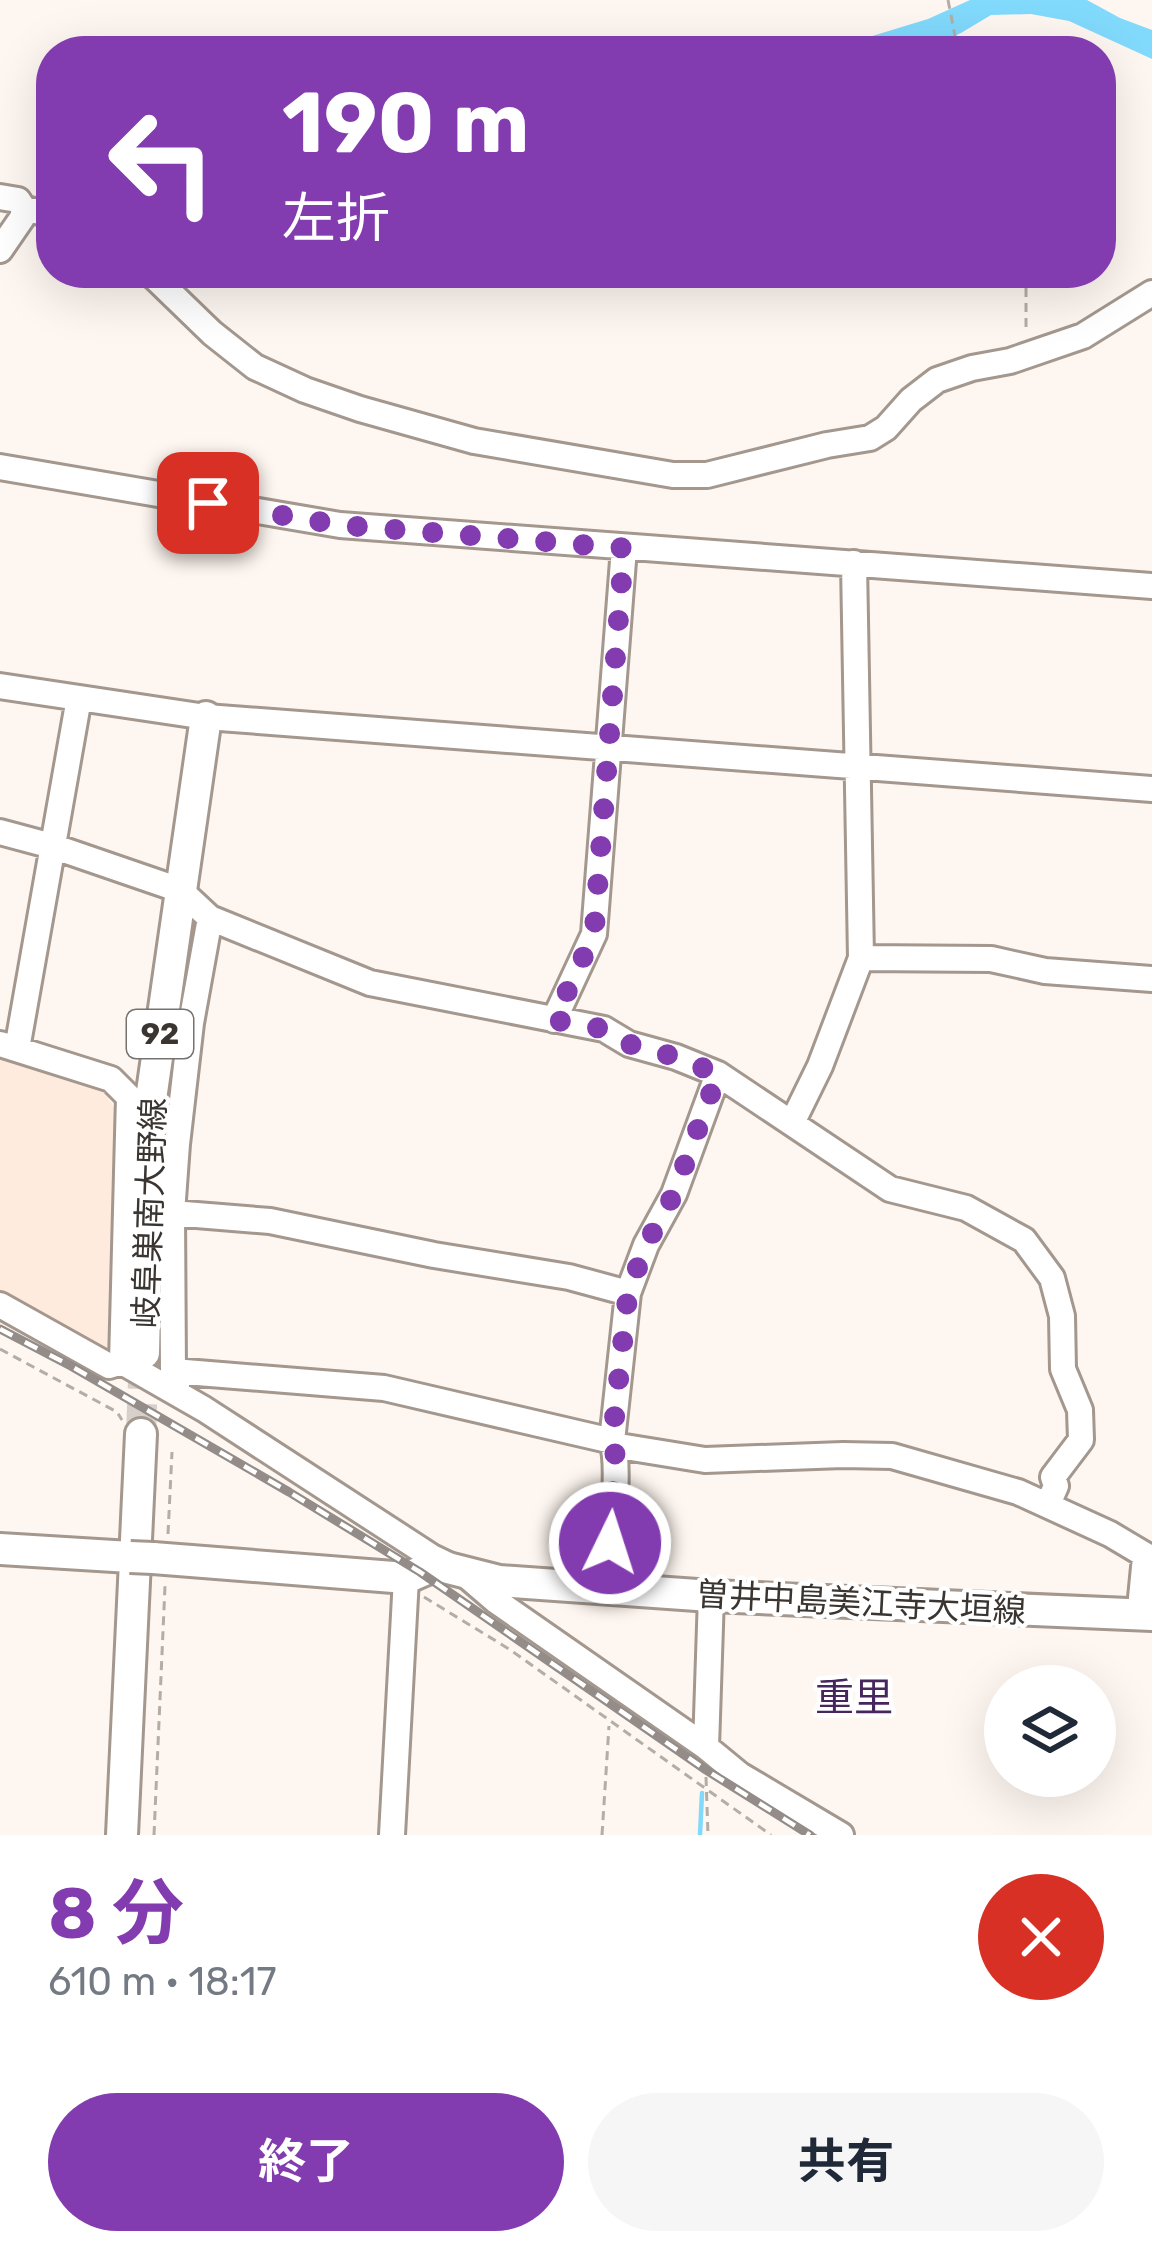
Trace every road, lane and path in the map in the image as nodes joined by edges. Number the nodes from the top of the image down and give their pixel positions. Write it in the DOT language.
graph roads {
  1 [pos="948,2"];
  2 [pos="956,36"];
  3 [pos="0,197"];
  4 [pos="24,209"];
  5 [pos="36,211"];
  6 [pos="0,250"];
  7 [pos="166,288"];
  8 [pos="1026,288"];
  9 [pos="1152,293"];
  10 [pos="1026,333"];
  11 [pos="0,467"];
  12 [pos="624,548"];
  13 [pos="854,563"];
  14 [pos="1152,586"];
  15 [pos="0,686"];
  16 [pos="79,698"];
  17 [pos="206,717"];
  18 [pos="607,747"];
  19 [pos="858,766"];
  20 [pos="1152,789"];
  21 [pos="0,832"];
  22 [pos="52,846"];
  23 [pos="180,890"];
  24 [pos="210,918"];
  25 [pos="861,958"];
  26 [pos="1152,979"];
  27 [pos="554,1020"];
  28 [pos="8,1047"];
  29 [pos="718,1074"];
  30 [pos="793,1121"];
  31 [pos="172,1213"];
  32 [pos="628,1293"];
  33 [pos="0,1305"];
  34 [pos="133,1358"];
  35 [pos="176,1382"];
  36 [pos="141,1434"];
  37 [pos="612,1441"];
  38 [pos="172,1452"];
  39 [pos="1048,1504"];
  40 [pos="0,1549"];
  41 [pos="150,1558"];
  42 [pos="1149,1558"];
  43 [pos="461,1570"];
  44 [pos="406,1584"];
  45 [pos="606,1588"];
  46 [pos="711,1596"];
  47 [pos="1149,1615"];
  48 [pos="609,1726"];
  49 [pos="706,1747"];
  50 [pos="705,1789"];
  51 [pos="122,1835"];
  52 [pos="154,1835"];
  53 [pos="392,1835"];
  54 [pos="602,1835"];
  55 [pos="708,1835"];
  56 [pos="771,1835"];
  57 [pos="841,1835"];
  1 -- 2 [label="path"];
  3 -- 4 [label="street"];
  4 -- 5 [label="street"];
  4 -- 6 [label="street"];
  7 -- 9 [label="street"];
  8 -- 10 [label="path"];
  11 -- 12 [label="street"];
  12 -- 13 [label="street"];
  12 -- 18 [label="street"];
  13 -- 14 [label="street"];
  13 -- 19 [label="street"];
  15 -- 16 [label="street"];
  16 -- 17 [label="street"];
  16 -- 22 [label="street"];
  17 -- 18 [label="street"];
  17 -- 23 [label="main road, 岐阜巣南大野線 / 92"];
  18 -- 19 [label="street"];
  18 -- 27 [label="street"];
  19 -- 20 [label="street"];
  19 -- 25 [label="street"];
  21 -- 22 [label="street"];
  22 -- 23 [label="street"];
  22 -- 28 [label="street"];
  23 -- 24 [label="street"];
  23 -- 34 [label="main road, 岐阜巣南大野線 / 92"];
  24 -- 27 [label="street"];
  24 -- 31 [label="street"];
  25 -- 26 [label="street"];
  25 -- 30 [label="street"];
  27 -- 29 [label="street"];
  28 -- 34 [label="street"];
  29 -- 30 [label="street"];
  29 -- 32 [label="street"];
  30 -- 39 [label="street"];
  31 -- 32 [label="street"];
  31 -- 35 [label="street"];
  32 -- 37 [label="street"];
  33 -- 34 [label="street"];
  34 -- 35 [label="street"];
  35 -- 37 [label="street"];
  35 -- 43 [label="street"];
  36 -- 51 [label="main road"];
  37 -- 39 [label="street"];
  37 -- 45 [label="street"];
  38 -- 41 [label="path"];
  39 -- 42 [label="street"];
  40 -- 41 [label="main road, 曽井中島美江寺大垣線"];
  41 -- 44 [label="main road, 曽井中島美江寺大垣線"];
  41 -- 52 [label="path"];
  42 -- 47 [label="street"];
  43 -- 44 [label="main road, 曽井中島美江寺大垣線"];
  43 -- 45 [label="main road, 曽井中島美江寺大垣線"];
  43 -- 49 [label="street"];
  44 -- 50 [label="path"];
  44 -- 53 [label="street"];
  45 -- 46 [label="main road, 曽井中島美江寺大垣線"];
  46 -- 47 [label="main road, 曽井中島美江寺大垣線"];
  46 -- 49 [label="street"];
  48 -- 54 [label="path"];
  49 -- 57 [label="street"];
  50 -- 55 [label="path"];
  50 -- 56 [label="path"];
}
